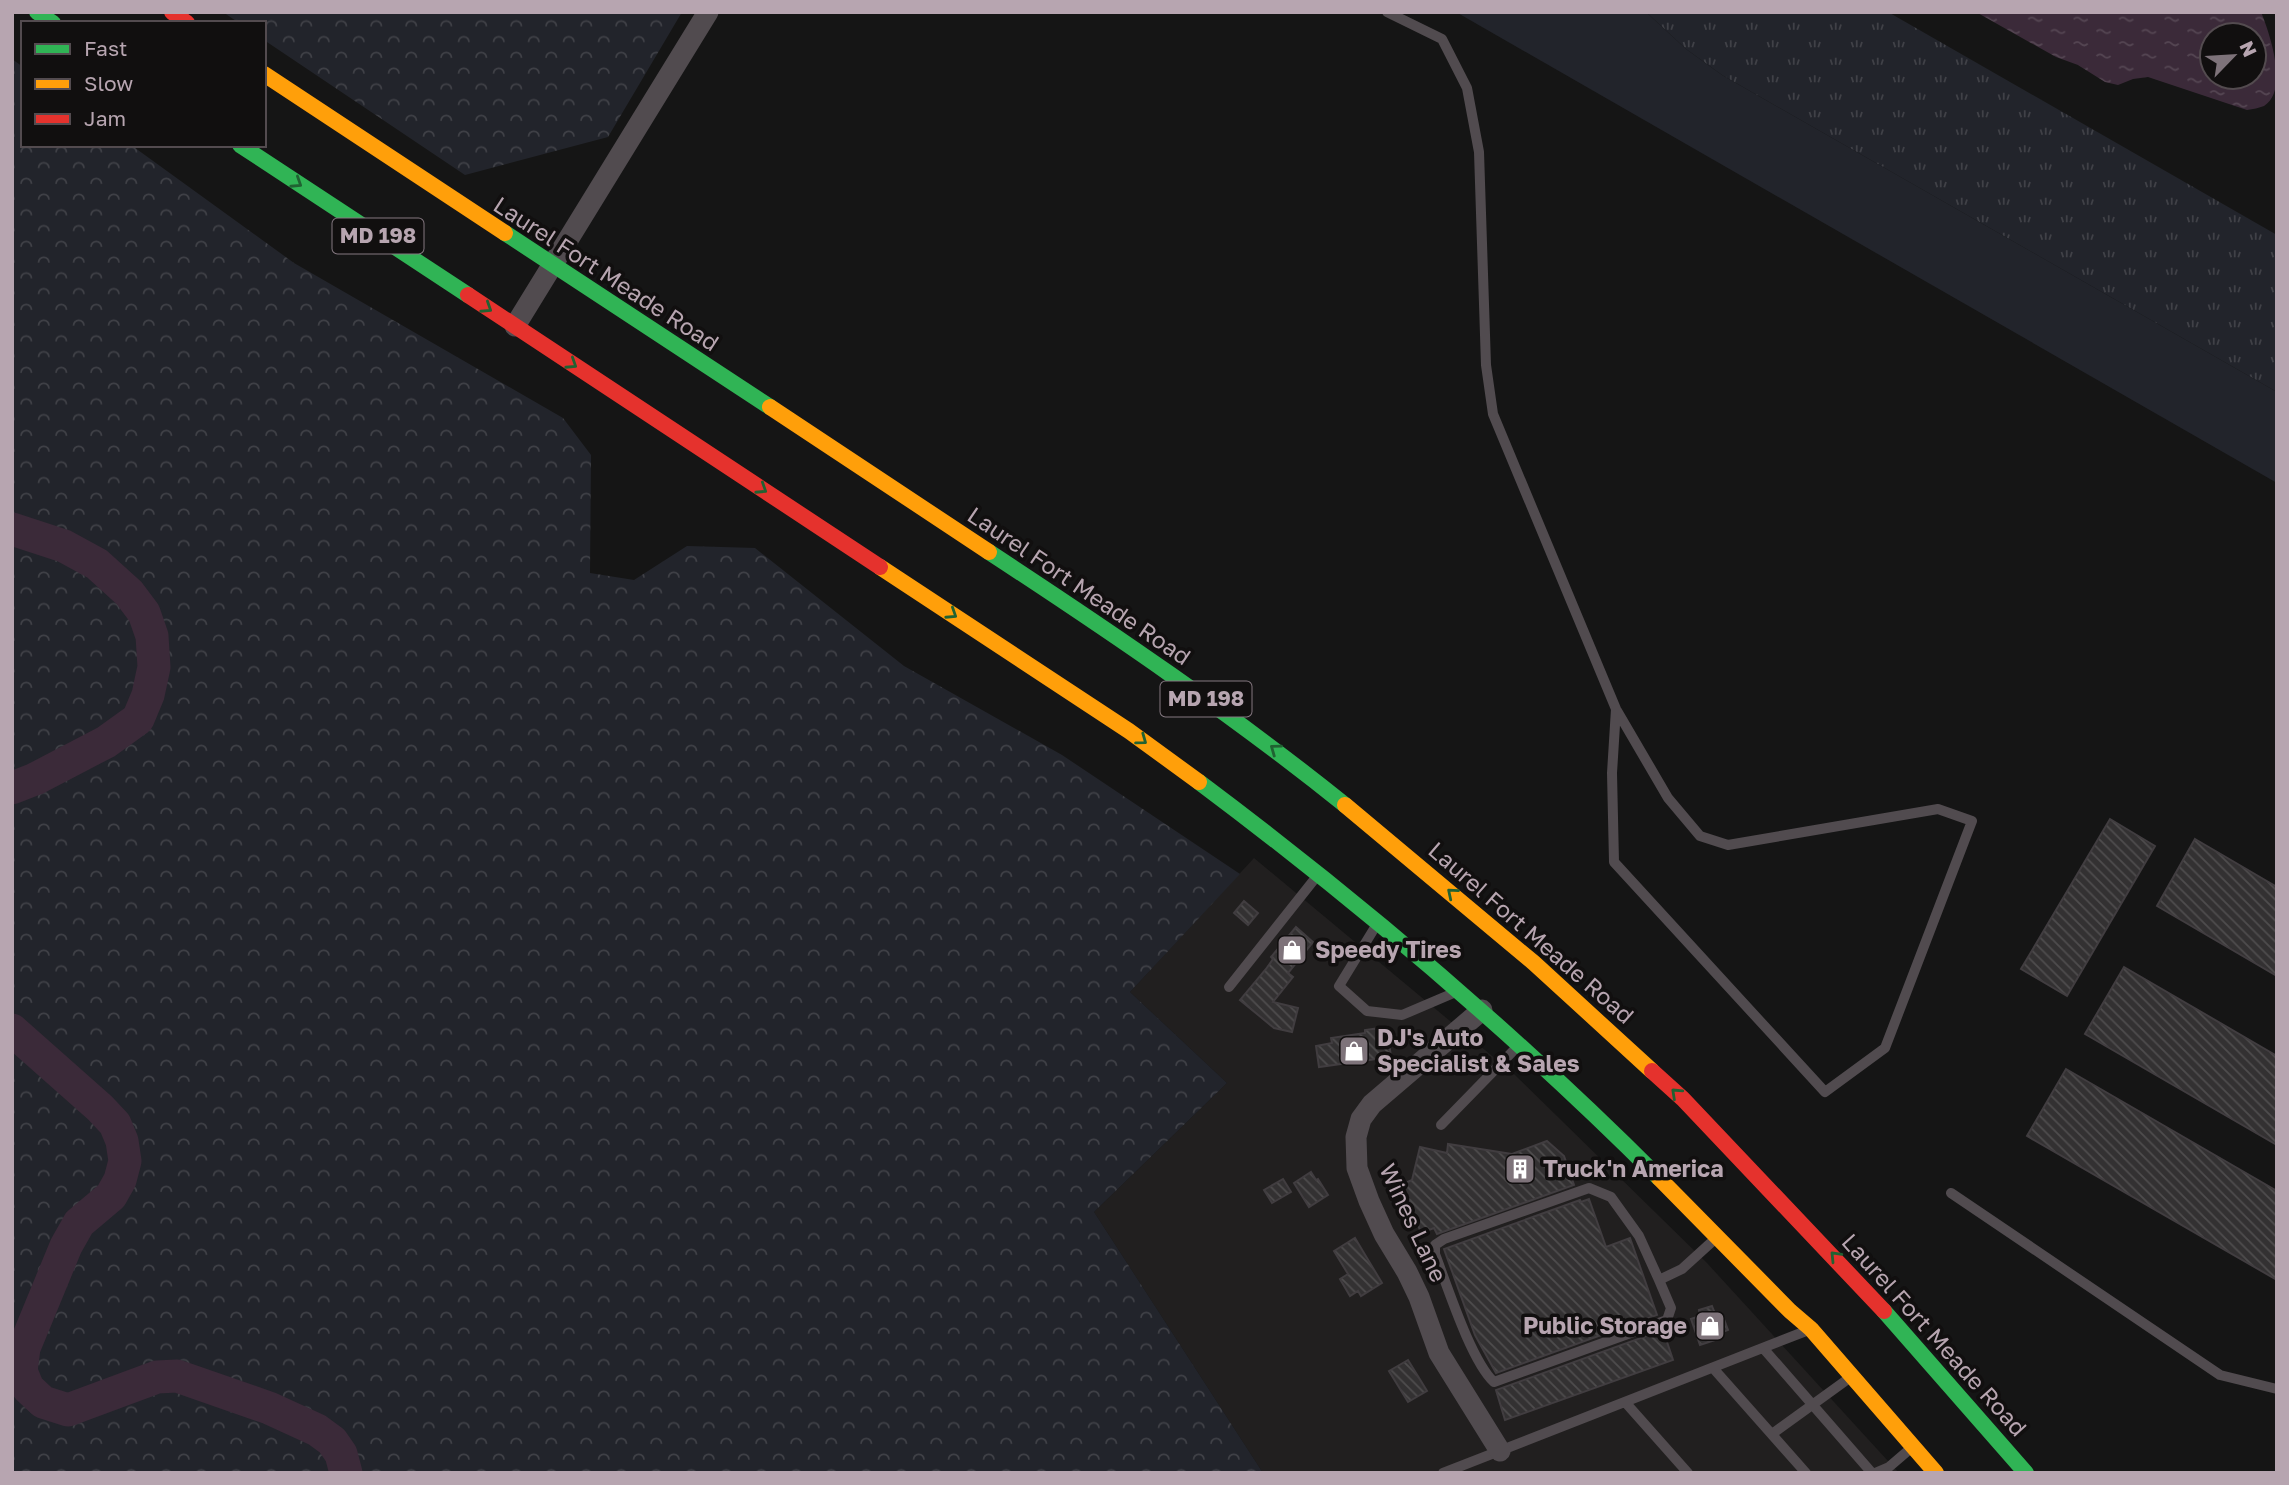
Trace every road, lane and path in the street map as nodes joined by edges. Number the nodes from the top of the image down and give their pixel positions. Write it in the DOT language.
graph roads {
  1 [pos="708,12"];
  2 [pos="1387,12"];
  3 [pos="266,75"];
  4 [pos="243,147"];
  5 [pos="553,266"];
  6 [pos="515,326"];
  7 [pos="1616,709"];
  8 [pos="1319,874"];
  9 [pos="1378,922"];
  10 [pos="1229,987"];
  11 [pos="1459,990"];
  12 [pos="1482,1010"];
  13 [pos="1519,1045"];
  14 [pos="1441,1125"];
  15 [pos="1951,1193"];
  16 [pos="1717,1237"];
  17 [pos="1659,1280"];
  18 [pos="1811,1329"];
  19 [pos="1763,1348"];
  20 [pos="1713,1368"];
  21 [pos="1853,1375"];
  22 [pos="2277,1389"];
  23 [pos="1625,1402"];
  24 [pos="1813,1405"];
  25 [pos="1772,1434"];
  26 [pos="1914,1446"];
  27 [pos="1500,1451"];
  28 [pos="1932,1469"];
  29 [pos="1443,1473"];
  30 [pos="1688,1473"];
  31 [pos="1806,1473"];
  32 [pos="1873,1473"];
  33 [pos="2026,1473"];
  1 -- 5 [label="street"];
  2 -- 7 [label="lane"];
  3 -- 5 [label="main road, Laurel Fort Meade Road / MD 198"];
  4 -- 6 [label="main road, MD 198, one-way"];
  5 -- 6 [label="street"];
  33 -- 5 [label="main road, Laurel Fort Meade Road / MD 198, one-way"];
  6 -- 8 [label="main road, MD 198, one-way"];
  7 -- 7 [label="lane"];
  8 -- 9 [label="main road, MD 198"];
  8 -- 10 [label="lane"];
  9 -- 11 [label="main road, MD 198"];
  9 -- 11 [label="lane"];
  11 -- 12 [label="main road, MD 198"];
  12 -- 13 [label="main road, MD 198"];
  12 -- 27 [label="street, Wines Lane"];
  13 -- 14 [label="lane"];
  13 -- 16 [label="main road, MD 198"];
  15 -- 22 [label="lane"];
  16 -- 17 [label="lane"];
  16 -- 18 [label="main road, MD 198"];
  17 -- 17 [label="lane"];
  18 -- 19 [label="lane"];
  18 -- 21 [label="main road, MD 198"];
  19 -- 20 [label="lane"];
  19 -- 24 [label="lane"];
  20 -- 23 [label="lane"];
  20 -- 25 [label="lane"];
  21 -- 24 [label="lane"];
  21 -- 26 [label="main road, MD 198"];
  23 -- 27 [label="lane"];
  23 -- 30 [label="lane"];
  24 -- 25 [label="lane"];
  24 -- 32 [label="lane"];
  25 -- 31 [label="lane"];
  26 -- 28 [label="main road, MD 198"];
  26 -- 32 [label="lane"];
  27 -- 29 [label="lane"];
}
